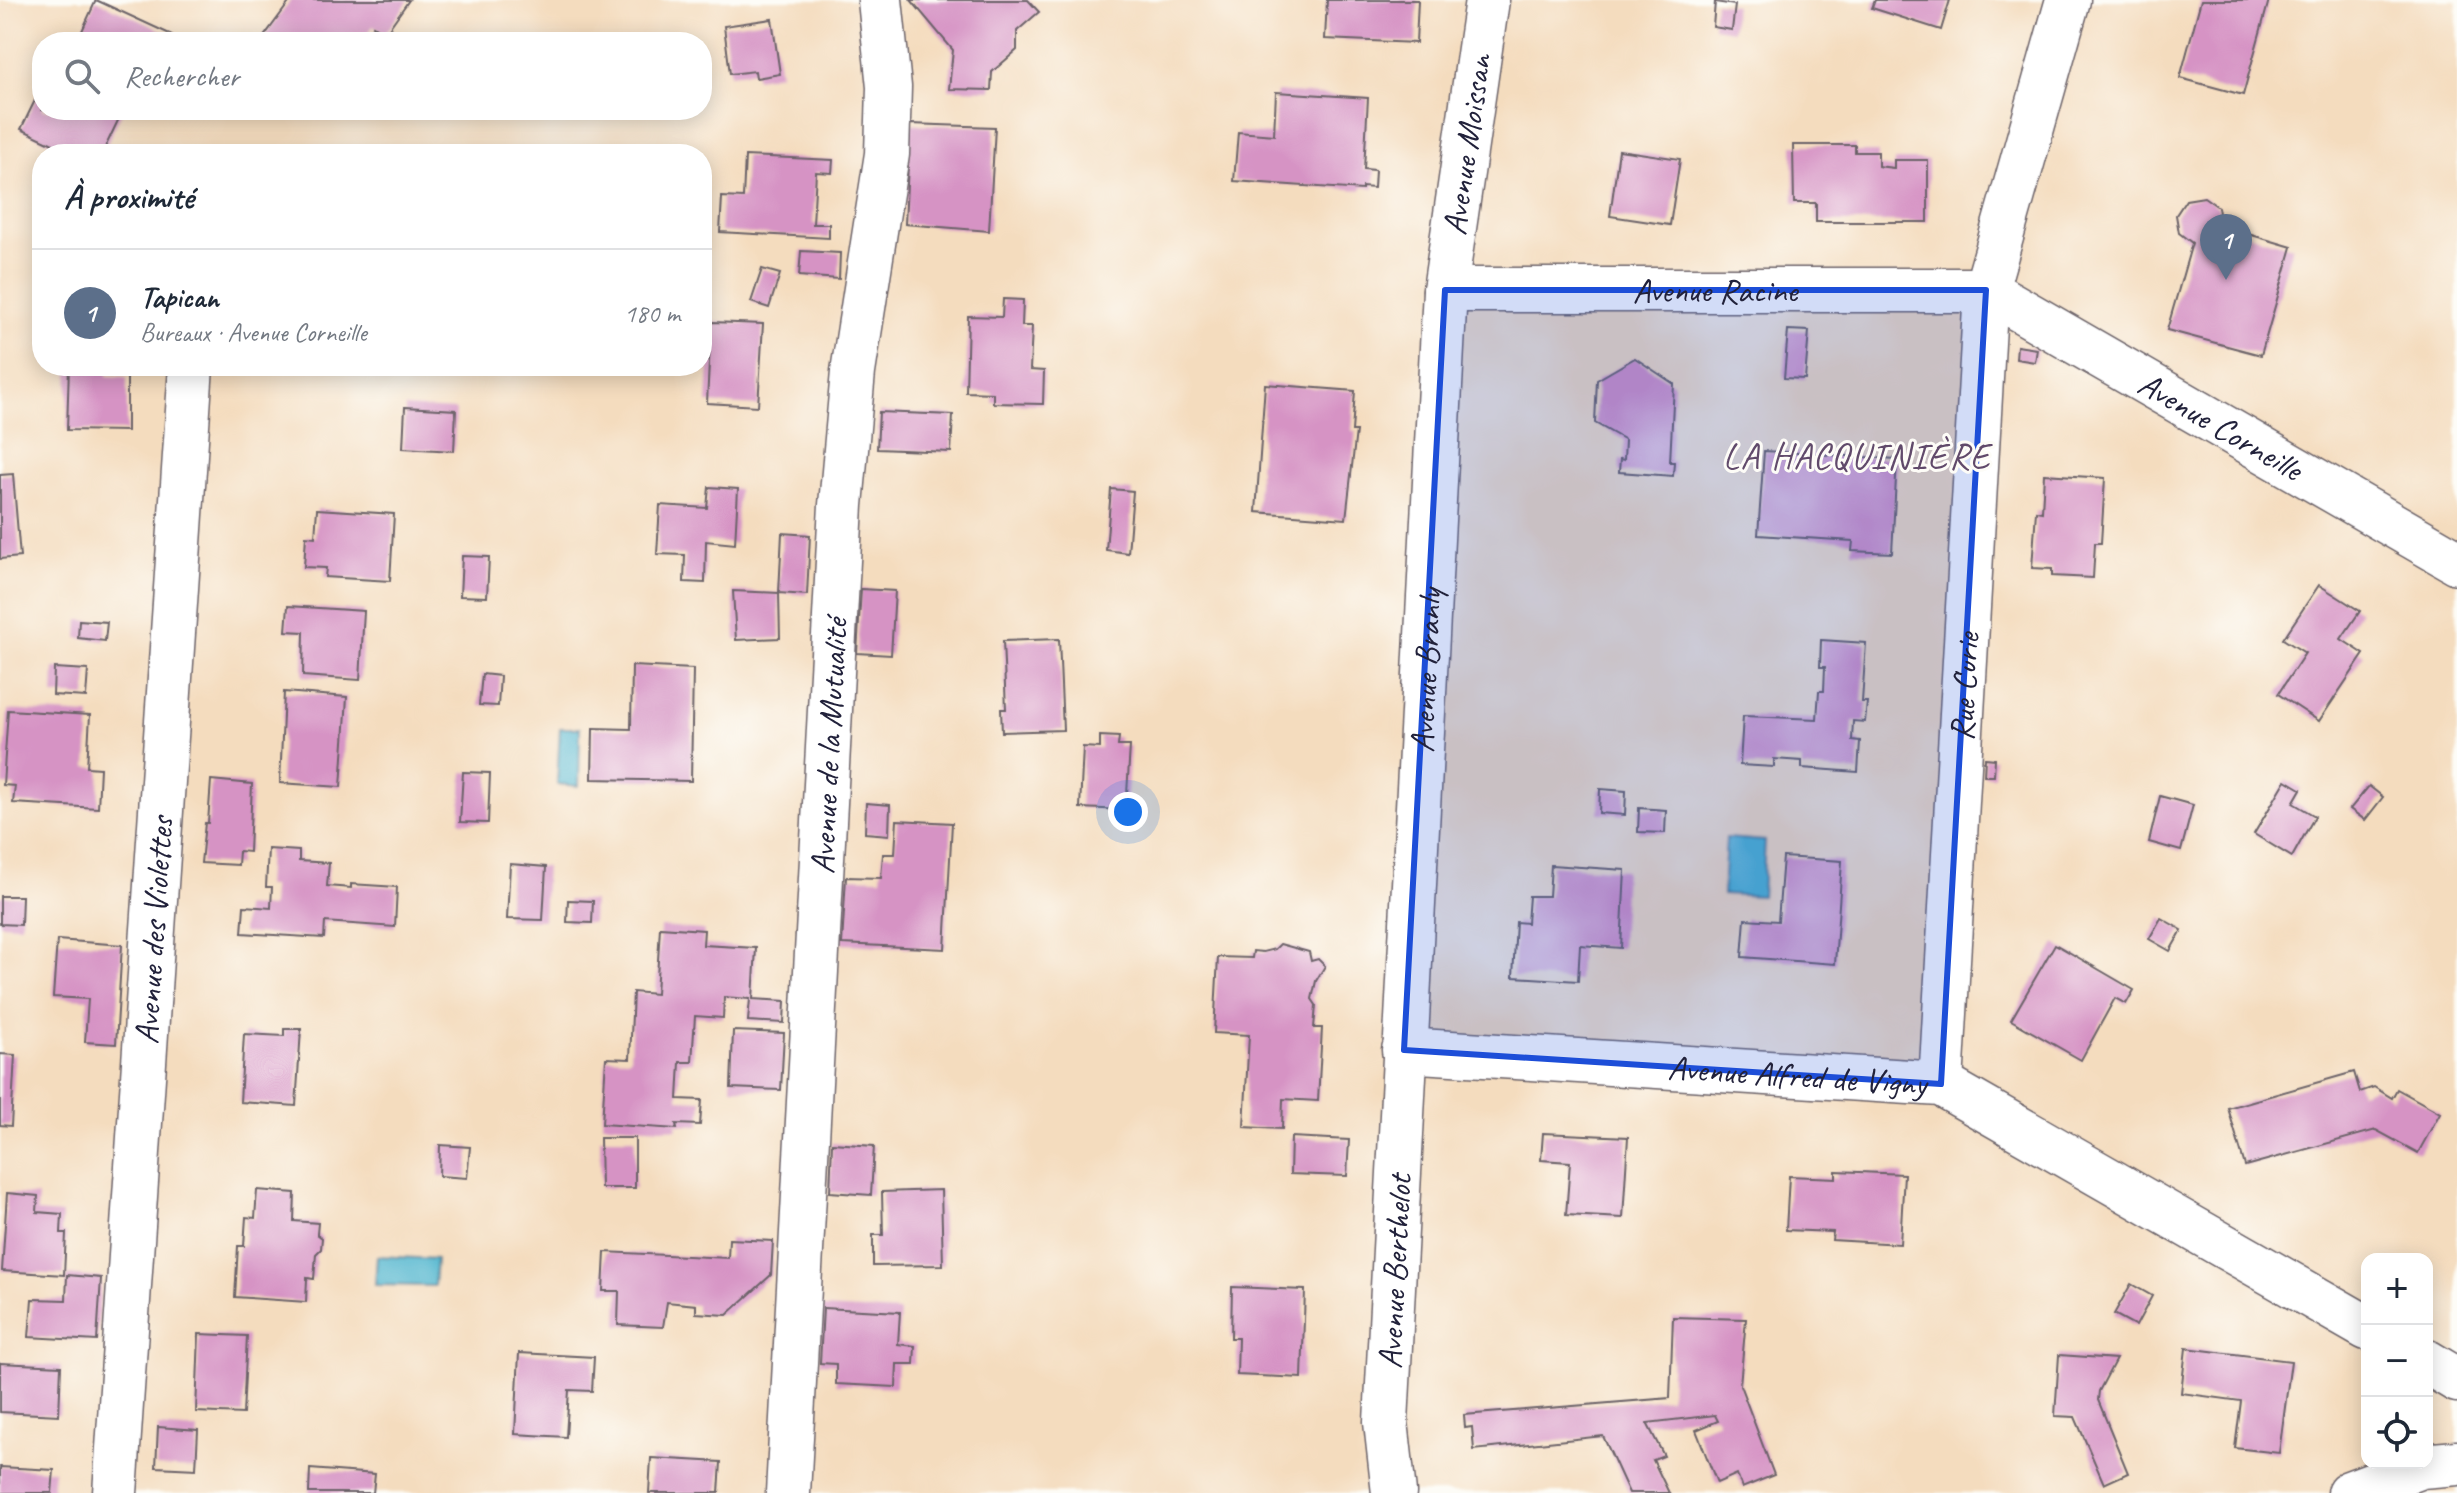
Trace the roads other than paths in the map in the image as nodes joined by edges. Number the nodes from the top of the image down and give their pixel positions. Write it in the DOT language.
graph roads {
  1 [pos="880,0"];
  2 [pos="1487,0"];
  3 [pos="2068,0"];
  4 [pos="1445,290"];
  5 [pos="1986,290"];
  6 [pos="190,376"];
  7 [pos="2457,562"];
  8 [pos="1404,1050"];
  9 [pos="1941,1084"];
  10 [pos="2362,1325"];
  11 [pos="2433,1366"];
  12 [pos="2457,1380"];
  13 [pos="2457,1463"];
  14 [pos="115,1493"];
  15 [pos="788,1493"];
  16 [pos="1394,1493"];
  17 [pos="2349,1493"];
  1 -- 15 [label="street, Avenue de la Mutualité"];
  2 -- 4 [label="street, Avenue Moissan"];
  3 -- 5 [label="street, Rue Curie"];
  4 -- 5 [label="street, Avenue Racine"];
  4 -- 8 [label="street, Avenue Branly"];
  5 -- 7 [label="street, Avenue Corneille"];
  5 -- 9 [label="street, Rue Curie"];
  6 -- 14 [label="street, Avenue des Violettes"];
  8 -- 9 [label="street, Avenue Alfred de Vigny"];
  8 -- 16 [label="street, Avenue Berthelot"];
  9 -- 10 [label="street, Avenue Alfred de Vigny"];
  11 -- 12 [label="street"];
  13 -- 17 [label="street"];
}
